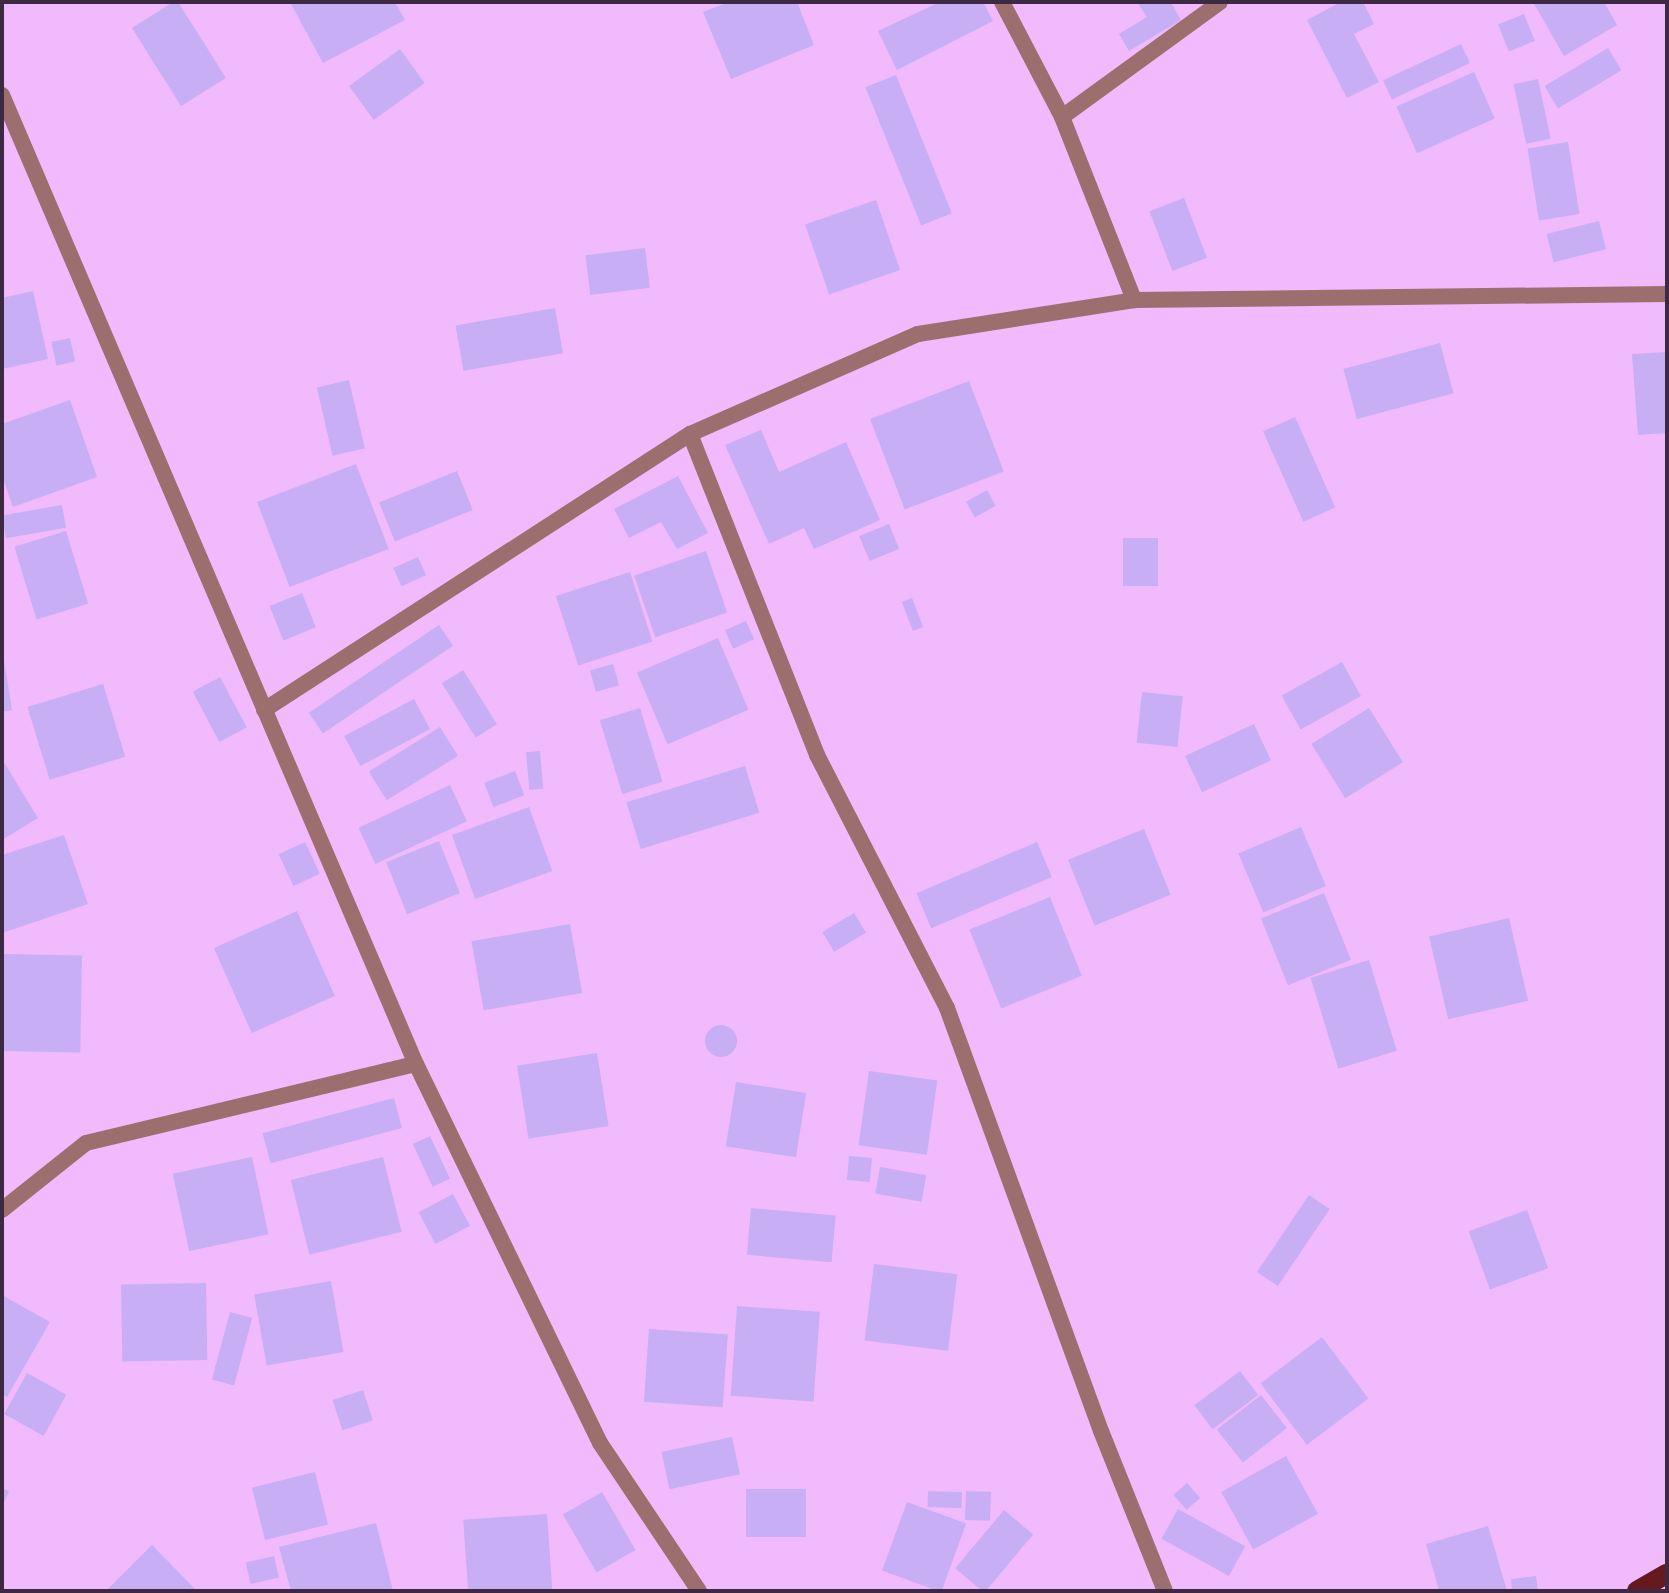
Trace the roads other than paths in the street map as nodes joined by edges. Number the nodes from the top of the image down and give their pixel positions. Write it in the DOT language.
graph roads {
  1 [pos="1002,2"];
  2 [pos="1220,2"];
  3 [pos="2,95"];
  4 [pos="1062,117"];
  5 [pos="1667,294"];
  6 [pos="1134,300"];
  7 [pos="690,434"];
  8 [pos="264,710"];
  9 [pos="416,1064"];
  10 [pos="2,1210"];
  11 [pos="1667,1574"];
  12 [pos="699,1591"];
  13 [pos="1165,1591"];
  14 [pos="1637,1591"];
  1 -- 4 [label="street"];
  2 -- 4 [label="street"];
  3 -- 8 [label="street"];
  4 -- 6 [label="street"];
  5 -- 6 [label="street"];
  6 -- 7 [label="street"];
  7 -- 8 [label="street"];
  7 -- 13 [label="street"];
  8 -- 9 [label="street"];
  9 -- 10 [label="street"];
  9 -- 12 [label="street"];
  11 -- 14 [label="main road"];
}
